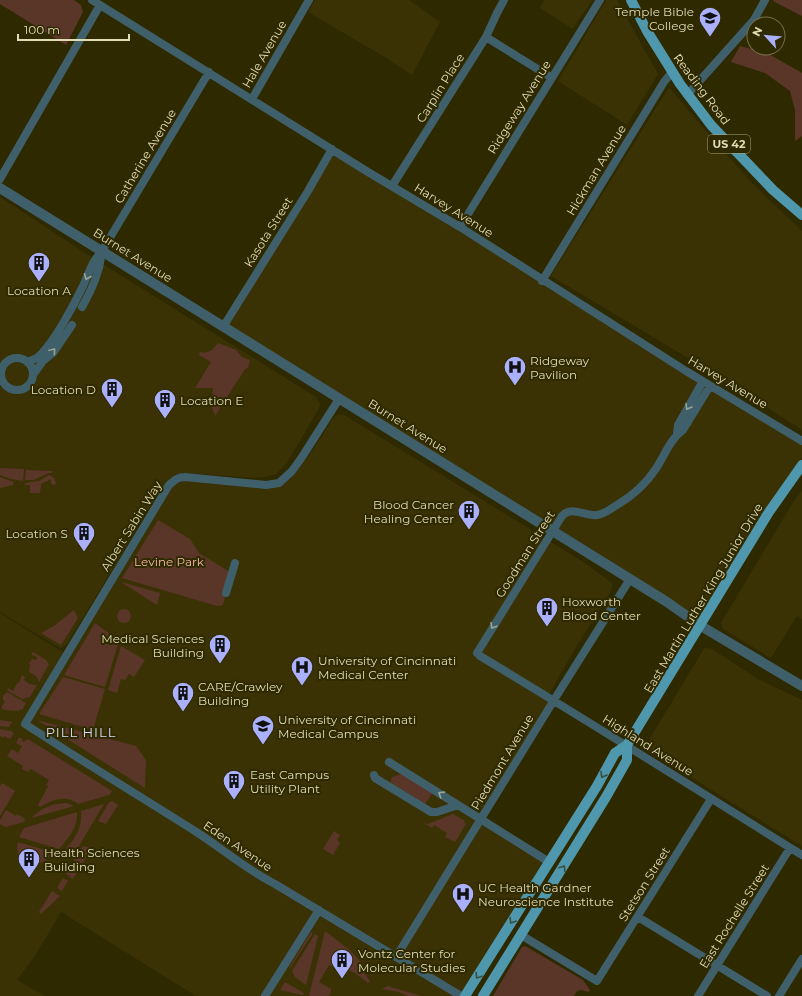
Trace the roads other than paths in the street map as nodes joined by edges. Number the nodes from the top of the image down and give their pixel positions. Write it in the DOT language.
graph roads {
  1 [pos="92,0"];
  2 [pos="309,0"];
  3 [pos="504,0"];
  4 [pos="600,0"];
  5 [pos="631,0"];
  6 [pos="765,0"];
  7 [pos="100,5"];
  8 [pos="486,37"];
  9 [pos="209,72"];
  10 [pos="672,72"];
  11 [pos="552,78"];
  12 [pos="687,95"];
  13 [pos="252,99"];
  14 [pos="332,149"];
  15 [pos="0,179"];
  16 [pos="392,186"];
  17 [pos="0,188"];
  18 [pos="802,215"];
  19 [pos="460,228"];
  20 [pos="102,252"];
  21 [pos="542,281"];
  22 [pos="82,307"];
  23 [pos="72,325"];
  24 [pos="224,327"];
  25 [pos="27,362"];
  26 [pos="33,376"];
  27 [pos="707,383"];
  28 [pos="339,399"];
  29 [pos="802,441"];
  30 [pos="802,465"];
  31 [pos="552,531"];
  32 [pos="235,563"];
  33 [pos="630,579"];
  34 [pos="226,594"];
  35 [pos="701,626"];
  36 [pos="479,655"];
  37 [pos="802,686"];
  38 [pos="554,700"];
  39 [pos="25,724"];
  40 [pos="628,745"];
  41 [pos="389,762"];
  42 [pos="374,775"];
  43 [pos="711,799"];
  44 [pos="458,805"];
  45 [pos="482,819"];
  46 [pos="790,848"];
  47 [pos="802,855"];
  48 [pos="549,862"];
  49 [pos="319,910"];
  50 [pos="638,917"];
  51 [pos="521,935"];
  52 [pos="396,958"];
  53 [pos="802,960"];
  54 [pos="717,965"];
  55 [pos="265,996"];
  56 [pos="462,996"];
  57 [pos="465,996"];
  58 [pos="483,996"];
  59 [pos="698,996"];
  60 [pos="767,996"];
  61 [pos="779,996"];
  1 -- 7 [label="street, Harvey Avenue"];
  2 -- 13 [label="street, Hale Avenue"];
  3 -- 8 [label="street, Carplin Place"];
  4 -- 11 [label="street, Ridgeway Avenue"];
  5 -- 10 [label="main road, Reading Road / US 42"];
  6 -- 12 [label="street"];
  7 -- 9 [label="street, Harvey Avenue"];
  7 -- 15 [label="street"];
  8 -- 11 [label="street"];
  8 -- 16 [label="street, Carplin Place"];
  9 -- 13 [label="street, Harvey Avenue"];
  9 -- 20 [label="street, Catherine Avenue"];
  10 -- 12 [label="main road, Reading Road / US 42"];
  10 -- 21 [label="street, Hickman Avenue"];
  11 -- 19 [label="street, Ridgeway Avenue"];
  12 -- 18 [label="main road, Reading Road / US 42"];
  13 -- 14 [label="street, Harvey Avenue"];
  14 -- 16 [label="street, Harvey Avenue"];
  14 -- 24 [label="street, Kasota Street"];
  16 -- 19 [label="street, Harvey Avenue"];
  17 -- 20 [label="street, Burnet Avenue"];
  19 -- 21 [label="street, Harvey Avenue"];
  20 -- 22 [label="street, Catherine Avenue"];
  20 -- 24 [label="street, Burnet Avenue"];
  20 -- 25 [label="street, Catherine Avenue, one-way"];
  21 -- 27 [label="street, Harvey Avenue"];
  26 -- 23 [label="street, one-way"];
  24 -- 28 [label="street, Burnet Avenue"];
  25 -- 26 [label="street"];
  25 -- 26 [label="street"];
  27 -- 29 [label="street, Harvey Avenue"];
  27 -- 31 [label="street, Goodman Street"];
  28 -- 31 [label="street, Burnet Avenue"];
  28 -- 39 [label="street, Albert Sabin Way"];
  30 -- 35 [label="main road, East Martin Luther King Junior Drive"];
  31 -- 33 [label="street, Burnet Avenue"];
  31 -- 36 [label="street, Goodman Street, one-way"];
  32 -- 34 [label="street"];
  33 -- 35 [label="street, Burnet Avenue"];
  33 -- 38 [label="street, Piedmont Avenue"];
  35 -- 37 [label="street, Burnet Avenue"];
  35 -- 40 [label="main road, East Martin Luther King Junior Drive"];
  36 -- 38 [label="street, Highland Avenue"];
  38 -- 40 [label="street, Highland Avenue"];
  38 -- 45 [label="street, Piedmont Avenue"];
  39 -- 49 [label="street, Eden Avenue"];
  40 -- 43 [label="street, Highland Avenue"];
  40 -- 48 [label="main road, East Martin Luther King Junior Drive, one-way"];
  51 -- 40 [label="main road, East Martin Luther King Junior Drive, one-way"];
  44 -- 41 [label="street, one-way"];
  42 -- 44 [label="street"];
  43 -- 46 [label="street, Highland Avenue"];
  43 -- 50 [label="street, Stetson Street"];
  44 -- 45 [label="street"];
  45 -- 48 [label="street"];
  45 -- 52 [label="street, Piedmont Avenue"];
  46 -- 47 [label="street, Highland Avenue"];
  46 -- 54 [label="street, East Rochelle Street"];
  48 -- 57 [label="main road, East Martin Luther King Junior Drive, one-way"];
  49 -- 52 [label="street, Eden Avenue"];
  49 -- 55 [label="street"];
  50 -- 51 [label="street, Stetson Street"];
  50 -- 54 [label="street"];
  51 -- 58 [label="main road, East Martin Luther King Junior Drive"];
  52 -- 56 [label="street, Eden Avenue"];
  53 -- 61 [label="street"];
  54 -- 59 [label="street, East Rochelle Street"];
  54 -- 60 [label="street"];
}
